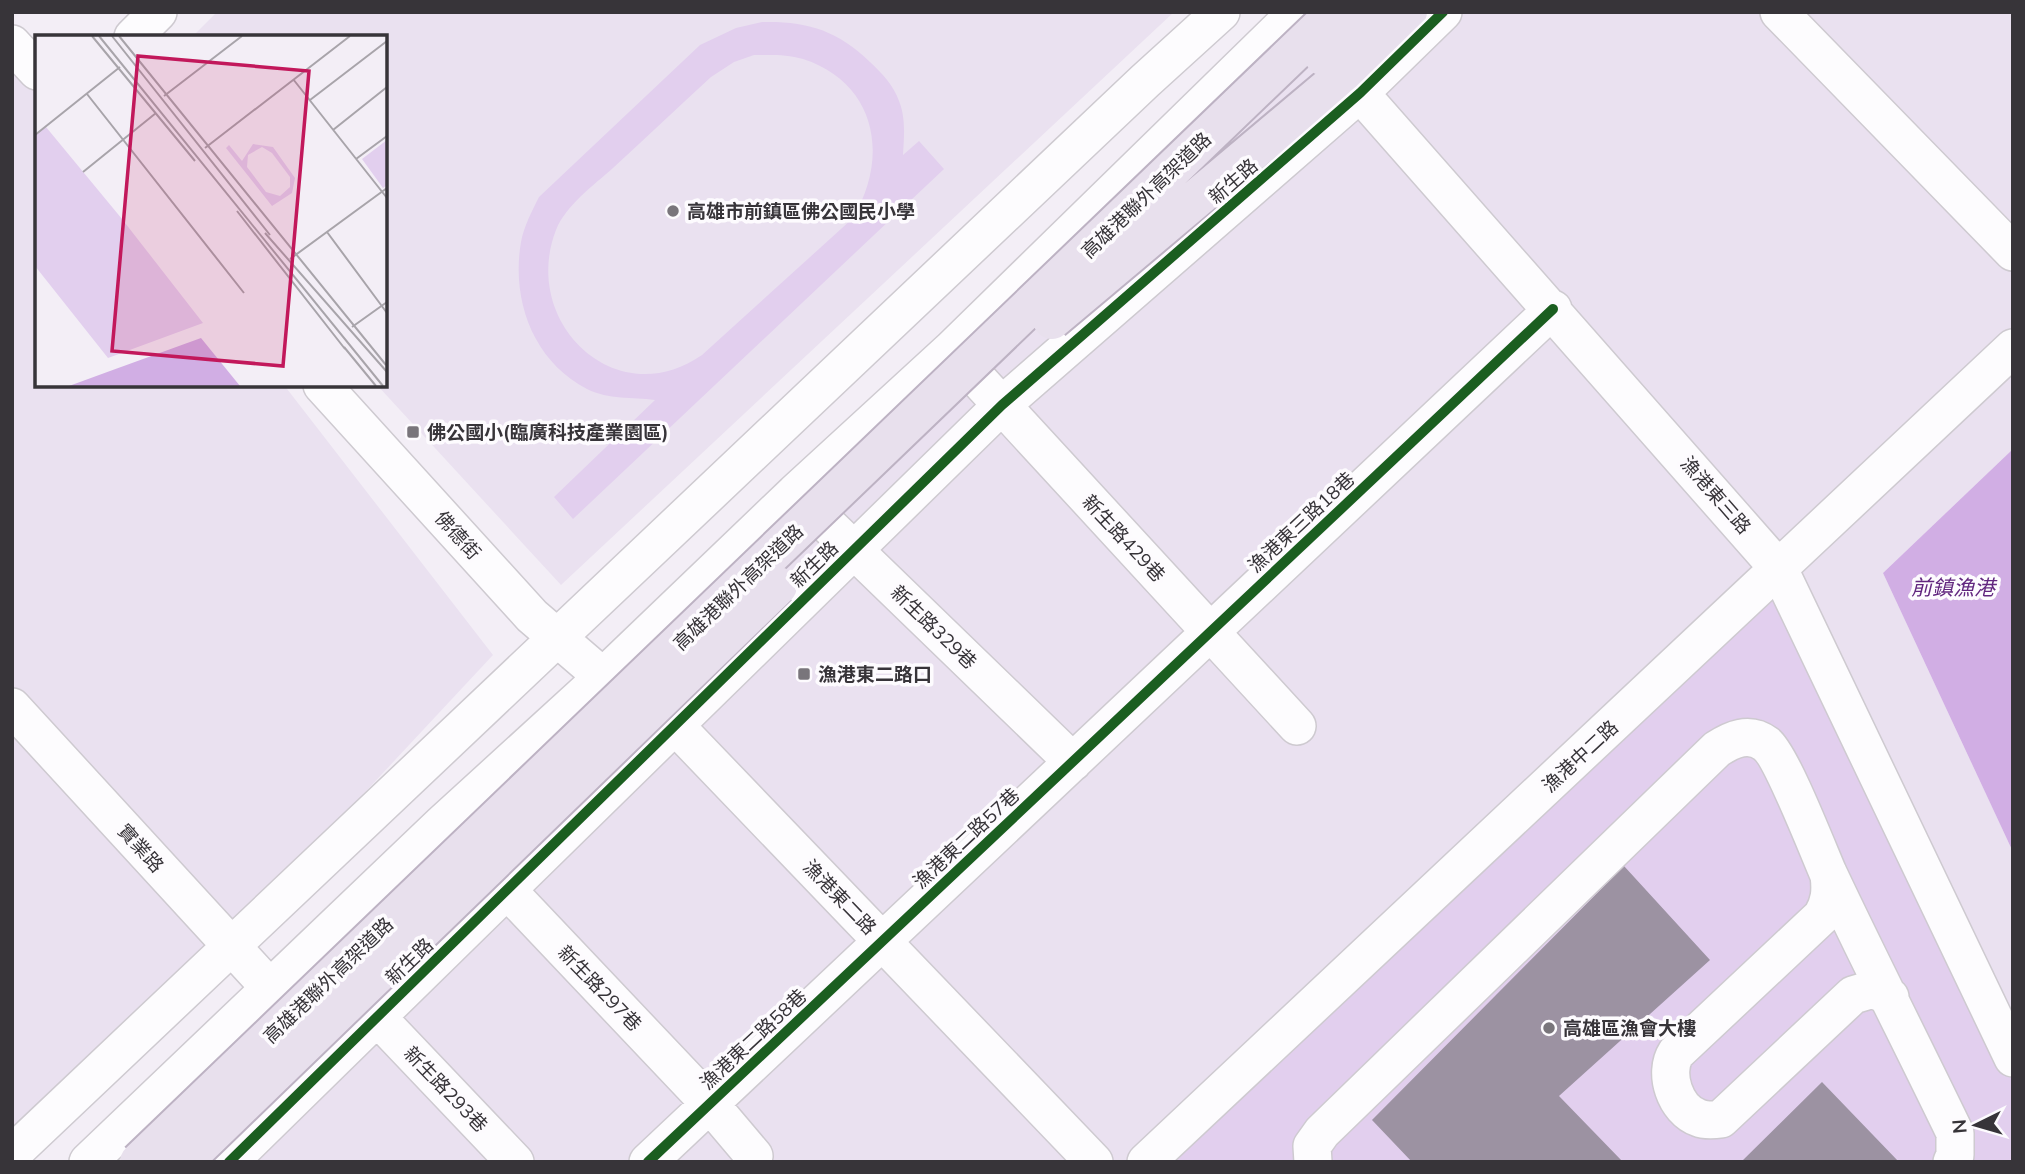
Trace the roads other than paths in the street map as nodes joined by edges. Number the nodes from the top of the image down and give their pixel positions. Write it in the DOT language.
graph roads {
  1 [pos="159,12"];
  2 [pos="1221,12"];
  3 [pos="1228,12"];
  4 [pos="1336,12"];
  5 [pos="1370,12"];
  6 [pos="1408,12"];
  7 [pos="1443,12"];
  8 [pos="1779,12"];
  9 [pos="1293,13"];
  10 [pos="135,35"];
  11 [pos="12,44"];
  12 [pos="35,69"];
  13 [pos="1360,93"];
  14 [pos="2013,252"];
  15 [pos="1553,309"];
  16 [pos="1043,312"];
  17 [pos="2013,348"];
  18 [pos="951,350"];
  19 [pos="324,387"];
  20 [pos="1002,405"];
  21 [pos="795,493"];
  22 [pos="854,550"];
  23 [pos="1779,569"];
  24 [pos="1210,632"];
  25 [pos="564,644"];
  26 [pos="603,677"];
  27 [pos="12,707"];
  28 [pos="674,725"];
  29 [pos="1297,726"];
  30 [pos="1073,762"];
  31 [pos="443,823"];
  32 [pos="1829,875"];
  33 [pos="507,890"];
  34 [pos="883,941"];
  35 [pos="236,953"];
  36 [pos="270,988"];
  37 [pos="1890,997"];
  38 [pos="377,1017"];
  39 [pos="2013,1058"];
  40 [pos="710,1104"];
  41 [pos="12,1154"];
  42 [pos="754,1156"];
  43 [pos="34,1162"];
  44 [pos="88,1162"];
  45 [pos="139,1162"];
  46 [pos="183,1162"];
  47 [pos="229,1162"];
  48 [pos="515,1162"];
  49 [pos="648,1162"];
  50 [pos="1094,1162"];
  51 [pos="1146,1162"];
  52 [pos="1313,1162"];
  53 [pos="1951,1162"];
  1 -- 10 [label="street"];
  2 -- 25 [label="street"];
  3 -- 25 [label="street"];
  4 -- 16 [label="highway, 高雄港聯外高架道路, bridge"];
  5 -- 16 [label="highway, 高雄港聯外高架道路, bridge"];
  6 -- 16 [label="highway, bridge"];
  7 -- 13 [label="street, 新生路"];
  8 -- 14 [label="street"];
  9 -- 13 [label="street, 漁港東三路"];
  9 -- 16 [label="highway, bridge"];
  9 -- 18 [label="street"];
  11 -- 12 [label="street"];
  13 -- 15 [label="street, 漁港東三路"];
  13 -- 20 [label="street, 新生路"];
  15 -- 23 [label="street, 漁港東三路"];
  15 -- 24 [label="street, 漁港東三路18巷"];
  16 -- 45 [label="highway, 高雄港聯外高架道路, bridge"];
  16 -- 46 [label="highway, 高雄港聯外高架道路, bridge"];
  17 -- 23 [label="street, 漁港中二路"];
  18 -- 20 [label="street, 新生路429巷"];
  18 -- 21 [label="street"];
  19 -- 25 [label="street, 佛德街"];
  20 -- 22 [label="street, 新生路"];
  20 -- 24 [label="street, 新生路429巷"];
  21 -- 22 [label="street, 新生路329巷"];
  21 -- 26 [label="street"];
  22 -- 28 [label="street, 新生路"];
  22 -- 30 [label="street, 新生路329巷"];
  23 -- 39 [label="street, 漁港東三路"];
  23 -- 51 [label="street, 漁港中二路"];
  24 -- 29 [label="street, 新生路429巷"];
  24 -- 30 [label="street, 漁港東三路18巷"];
  25 -- 26 [label="street, 佛德街"];
  25 -- 35 [label="street"];
  26 -- 28 [label="street, 漁港東二路"];
  26 -- 31 [label="street"];
  27 -- 35 [label="street, 實業路"];
  28 -- 33 [label="street, 新生路"];
  28 -- 34 [label="street, 漁港東二路"];
  30 -- 34 [label="street, 漁港東二路57巷"];
  31 -- 33 [label="street, 新生路297巷"];
  31 -- 36 [label="street"];
  32 -- 37 [label="street"];
  32 -- 37 [label="street"];
  32 -- 52 [label="street"];
  33 -- 38 [label="street, 新生路"];
  33 -- 40 [label="street, 新生路297巷"];
  34 -- 40 [label="street, 漁港東二路58巷"];
  34 -- 50 [label="street, 漁港東二路"];
  35 -- 36 [label="street, 實業路"];
  35 -- 41 [label="street"];
  35 -- 43 [label="street"];
  36 -- 44 [label="street"];
  37 -- 53 [label="street"];
  38 -- 47 [label="street, 新生路"];
  38 -- 48 [label="street, 新生路293巷"];
  40 -- 42 [label="street, 新生路297巷"];
  40 -- 49 [label="street, 漁港東二路58巷"];
}
